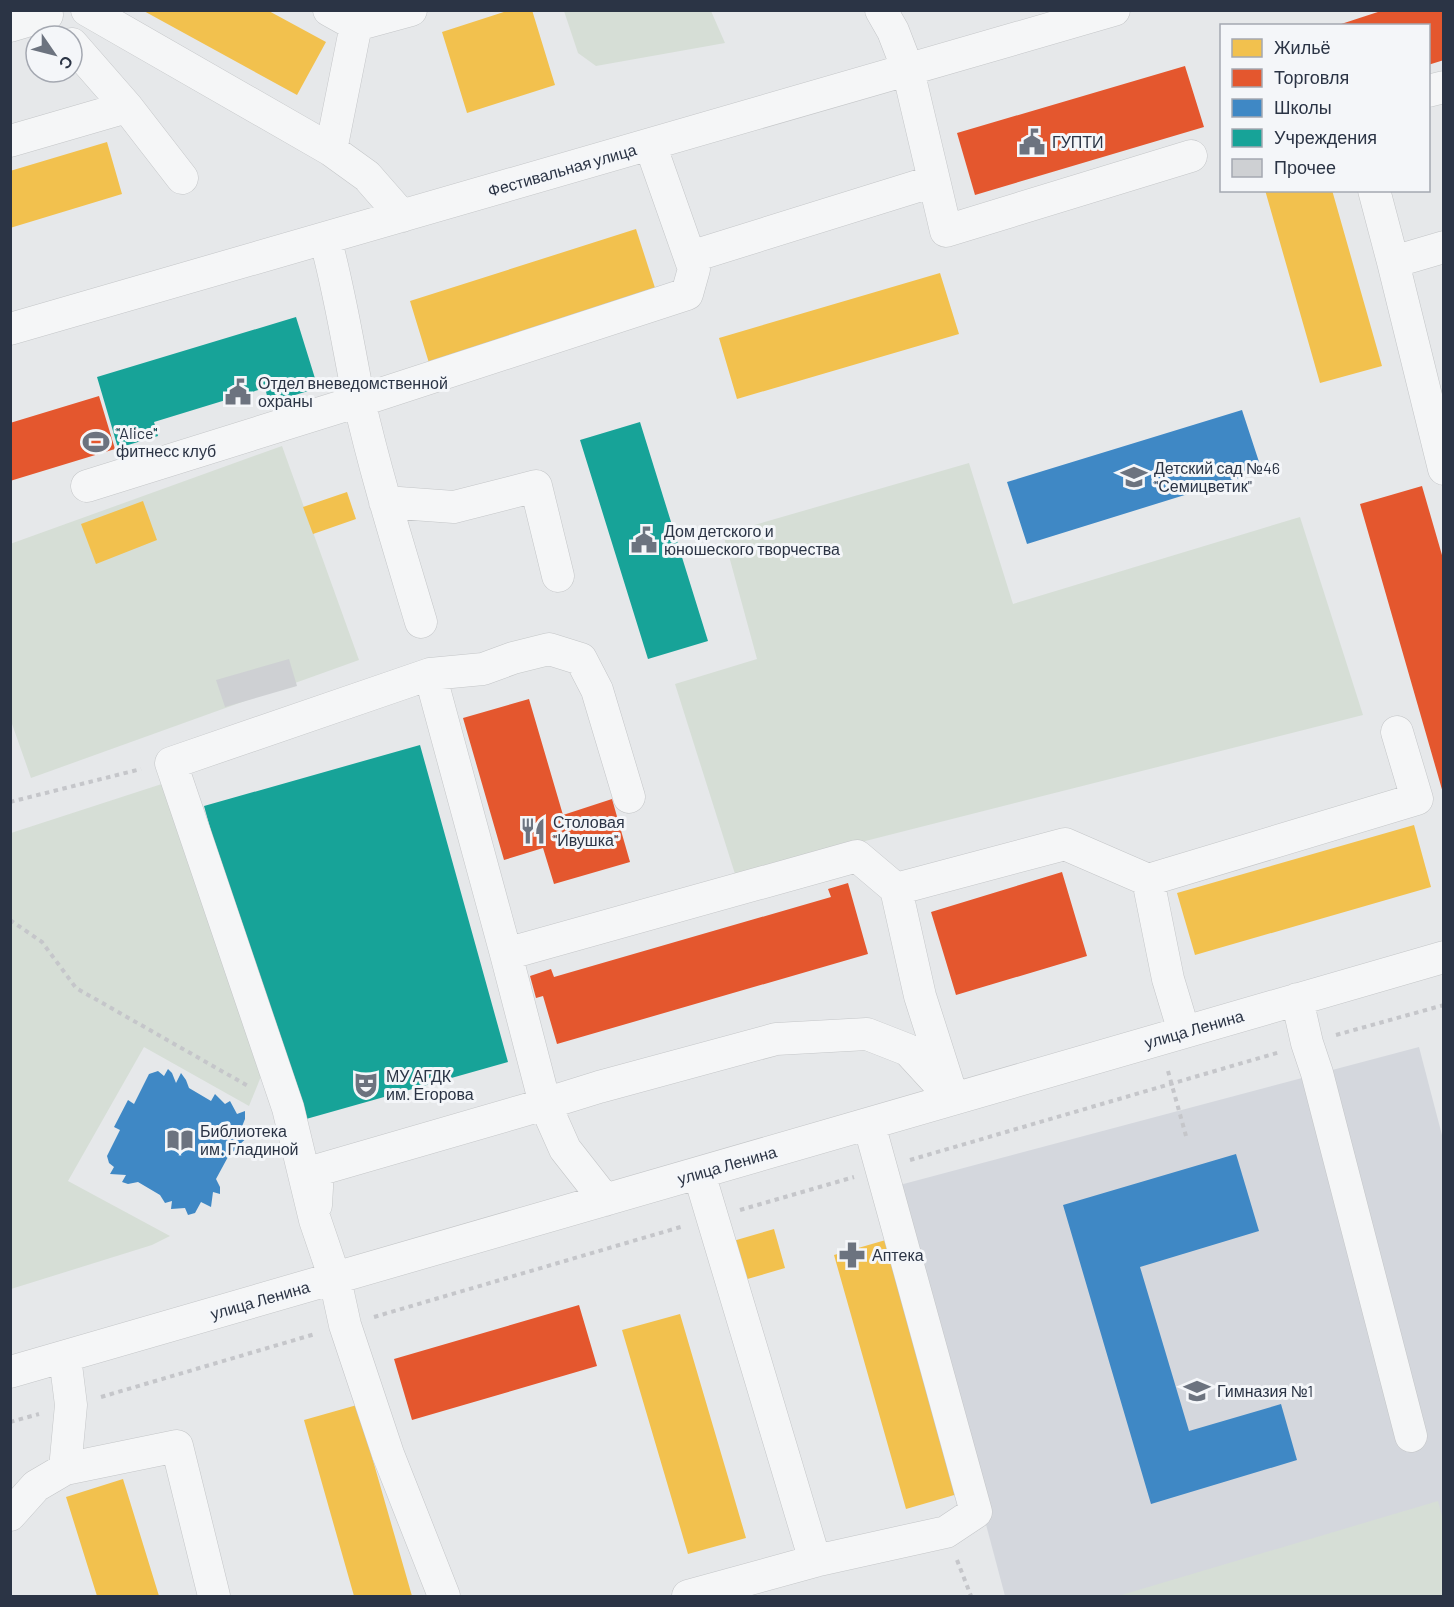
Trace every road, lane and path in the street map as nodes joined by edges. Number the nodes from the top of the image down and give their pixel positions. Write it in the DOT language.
graph roads {
  1 [pos="87,10"];
  2 [pos="329,10"];
  3 [pos="411,10"];
  4 [pos="881,10"];
  5 [pos="1114,10"];
  6 [pos="358,18"];
  7 [pos="52,20"];
  8 [pos="10,26"];
  9 [pos="84,58"];
  10 [pos="908,70"];
  11 [pos="127,107"];
  12 [pos="10,141"];
  13 [pos="650,144"];
  14 [pos="331,150"];
  15 [pos="1191,156"];
  16 [pos="182,178"];
  17 [pos="934,181"];
  18 [pos="1375,192"];
  19 [pos="402,216"];
  20 [pos="325,238"];
  21 [pos="1443,247"];
  22 [pos="690,257"];
  23 [pos="1393,262"];
  24 [pos="10,329"];
  25 [pos="359,401"];
  26 [pos="1443,469"];
  27 [pos="87,486"];
  28 [pos="385,502"];
  29 [pos="558,576"];
  30 [pos="421,622"];
  31 [pos="430,674"];
  32 [pos="1397,732"];
  33 [pos="171,763"];
  34 [pos="629,797"];
  35 [pos="10,802"];
  36 [pos="1148,880"];
  37 [pos="896,889"];
  38 [pos="10,920"];
  39 [pos="506,954"];
  40 [pos="1443,957"];
  41 [pos="1298,999"];
  42 [pos="1184,1032"];
  43 [pos="1168,1071"];
  44 [pos="953,1099"];
  45 [pos="544,1104"];
  46 [pos="288,1108"];
  47 [pos="869,1124"];
  48 [pos="1186,1136"];
  49 [pos="699,1173"];
  50 [pos="605,1200"];
  51 [pos="315,1220"];
  52 [pos="335,1279"];
  53 [pos="65,1357"];
  54 [pos="10,1372"];
  55 [pos="1411,1436"];
  56 [pos="64,1469"];
  57 [pos="10,1515"];
  58 [pos="945,1532"];
  59 [pos="815,1561"];
  60 [pos="214,1596"];
  61 [pos="444,1596"];
  62 [pos="688,1596"];
  63 [pos="971,1596"];
  1 -- 14 [label="street"];
  2 -- 6 [label="street"];
  3 -- 6 [label="street"];
  4 -- 10 [label="street"];
  5 -- 10 [label="street, Фестивальная улица"];
  6 -- 14 [label="street"];
  7 -- 8 [label="street"];
  9 -- 11 [label="street"];
  10 -- 13 [label="street, Фестивальная улица"];
  10 -- 17 [label="street"];
  11 -- 12 [label="street"];
  11 -- 16 [label="street"];
  13 -- 19 [label="street, Фестивальная улица"];
  13 -- 22 [label="street"];
  14 -- 19 [label="street"];
  15 -- 17 [label="street"];
  17 -- 22 [label="street"];
  18 -- 23 [label="street"];
  19 -- 20 [label="street, Фестивальная улица"];
  20 -- 24 [label="street, Фестивальная улица"];
  20 -- 25 [label="street"];
  21 -- 23 [label="street"];
  22 -- 25 [label="street"];
  23 -- 26 [label="street"];
  25 -- 27 [label="street"];
  25 -- 28 [label="street"];
  28 -- 29 [label="street"];
  28 -- 30 [label="street"];
  31 -- 33 [label="street"];
  31 -- 34 [label="street"];
  31 -- 39 [label="street"];
  32 -- 36 [label="street"];
  33 -- 35 [label="path"];
  33 -- 46 [label="street"];
  36 -- 37 [label="street"];
  36 -- 42 [label="street"];
  37 -- 39 [label="street"];
  37 -- 44 [label="street"];
  38 -- 46 [label="path"];
  39 -- 45 [label="street"];
  40 -- 41 [label="street, улица Ленина"];
  41 -- 42 [label="street, улица Ленина"];
  41 -- 55 [label="street"];
  42 -- 44 [label="street, улица Ленина"];
  43 -- 48 [label="path"];
  44 -- 45 [label="street"];
  44 -- 47 [label="street, улица Ленина"];
  45 -- 50 [label="street"];
  45 -- 51 [label="street"];
  46 -- 51 [label="street"];
  47 -- 49 [label="street, улица Ленина"];
  47 -- 58 [label="street"];
  49 -- 50 [label="street, улица Ленина"];
  49 -- 59 [label="street"];
  50 -- 52 [label="street, улица Ленина"];
  51 -- 52 [label="street"];
  52 -- 53 [label="street, улица Ленина"];
  52 -- 61 [label="street"];
  53 -- 54 [label="street, улица Ленина"];
  53 -- 56 [label="street"];
  56 -- 57 [label="street"];
  56 -- 60 [label="street"];
  58 -- 59 [label="street"];
  58 -- 63 [label="path"];
  59 -- 62 [label="street"];
}
